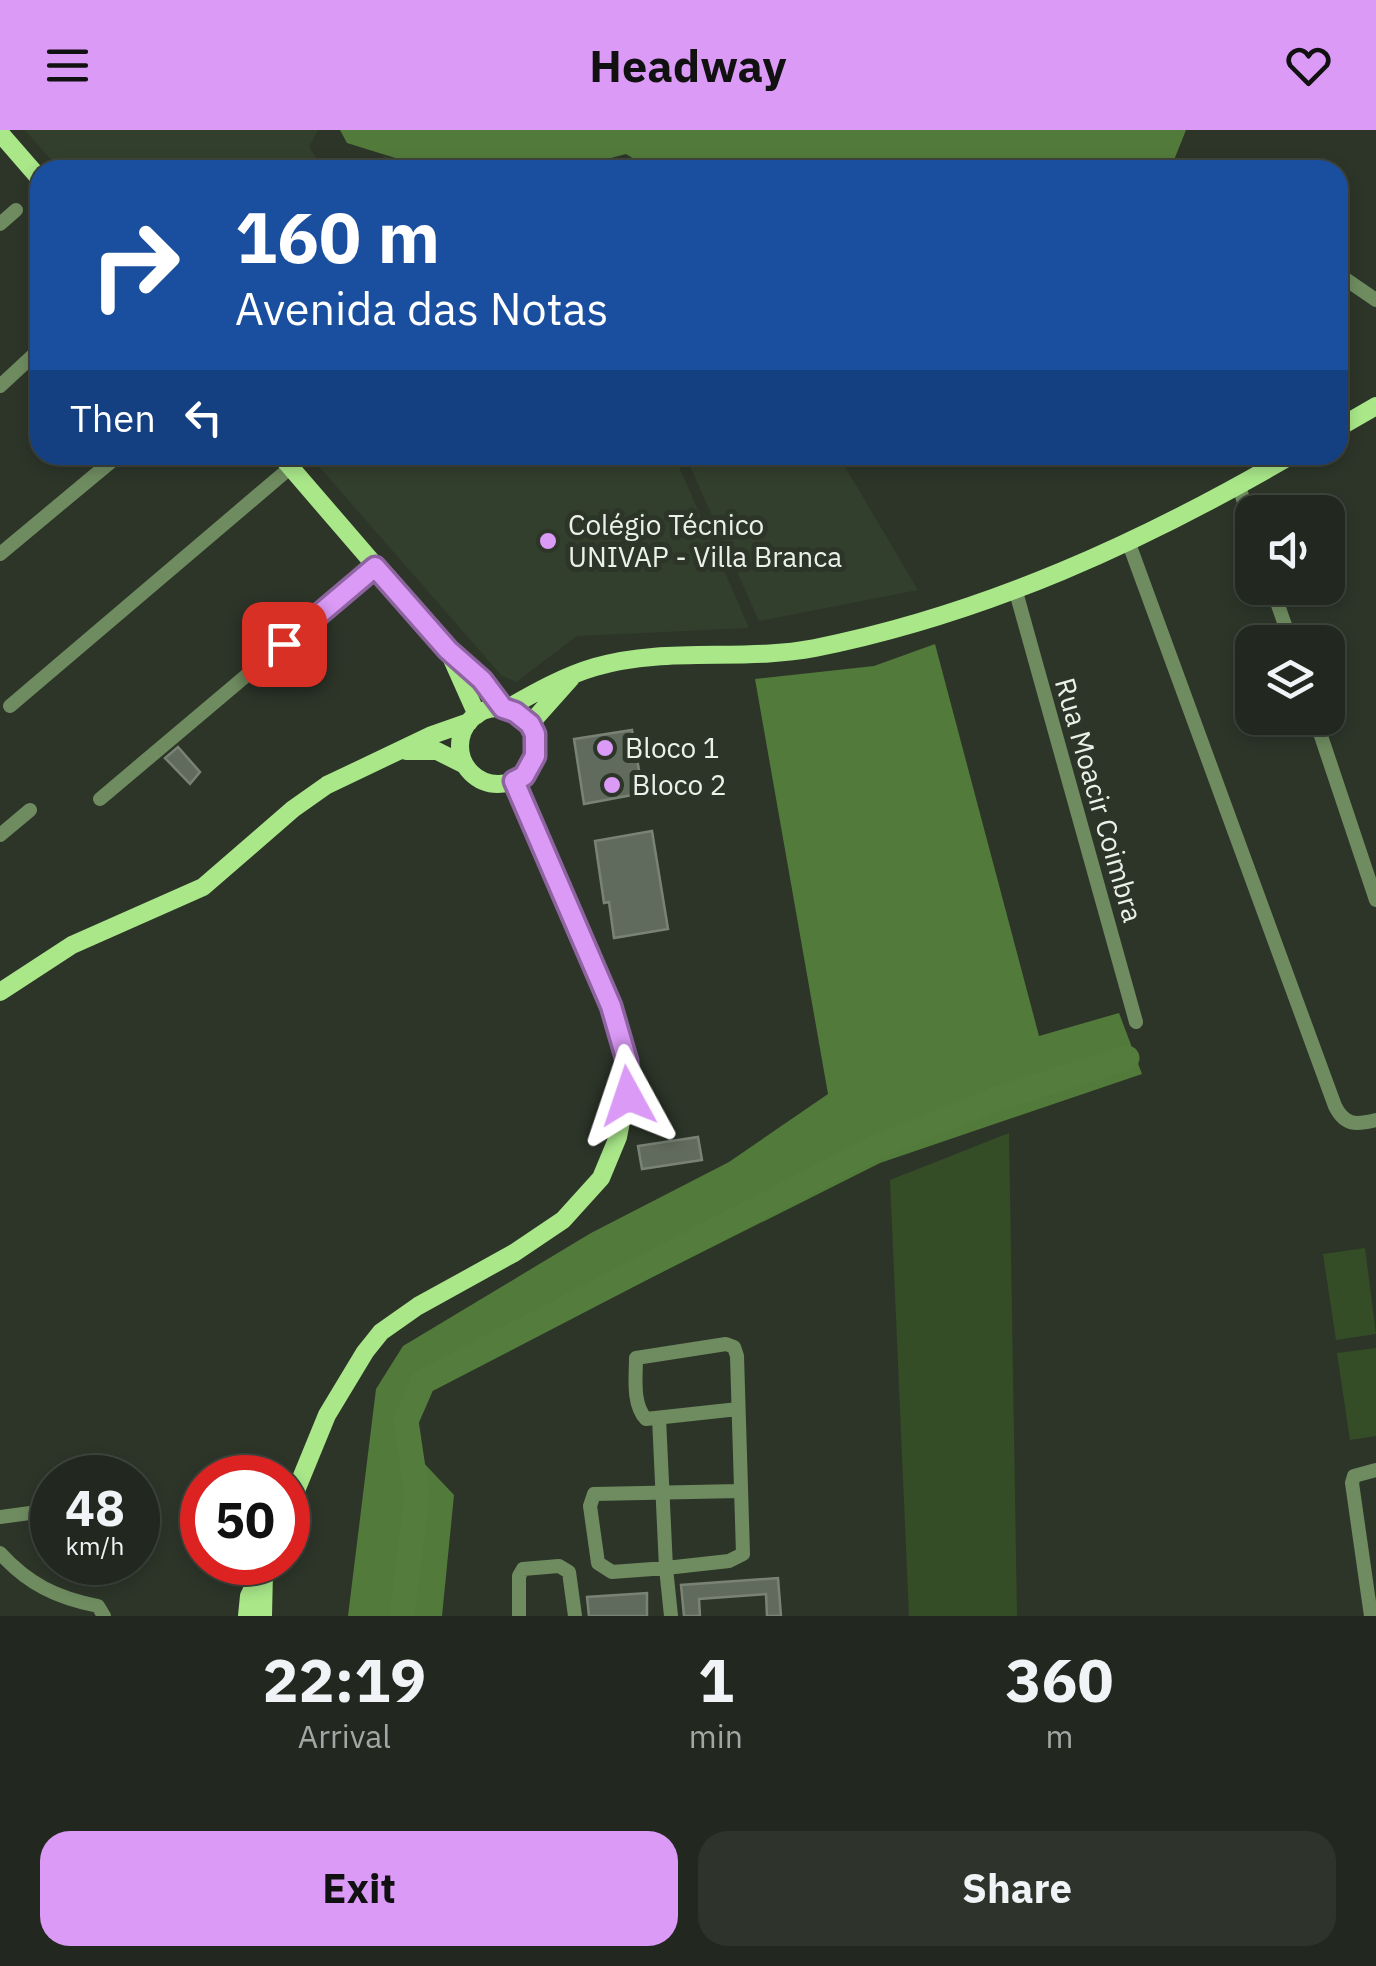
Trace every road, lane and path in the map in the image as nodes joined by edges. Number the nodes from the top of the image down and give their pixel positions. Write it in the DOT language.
graph roads {
  1 [pos="0,133"];
  2 [pos="30,168"];
  3 [pos="16,210"];
  4 [pos="0,224"];
  5 [pos="1348,281"];
  6 [pos="1376,300"];
  7 [pos="30,358"];
  8 [pos="0,386"];
  9 [pos="1376,406"];
  10 [pos="1348,422"];
  11 [pos="107,465"];
  12 [pos="281,465"];
  13 [pos="289,465"];
  14 [pos="1275,465"];
  15 [pos="1239,486"];
  16 [pos="1242,495"];
  17 [pos="1128,542"];
  18 [pos="0,554"];
  19 [pos="375,567"];
  20 [pos="1016,592"];
  21 [pos="448,650"];
  22 [pos="571,678"];
  23 [pos="10,706"];
  24 [pos="505,708"];
  25 [pos="473,718"];
  26 [pos="530,724"];
  27 [pos="1322,735"];
  28 [pos="401,752"];
  29 [pos="465,765"];
  30 [pos="514,781"];
  31 [pos="100,798"];
  32 [pos="30,810"];
  33 [pos="0,835"];
  34 [pos="1376,900"];
  35 [pos="0,992"];
  36 [pos="1136,1022"];
  37 [pos="1376,1120"];
  38 [pos="738,1408"];
  39 [pos="660,1418"];
  40 [pos="310,1456"];
  41 [pos="1376,1470"];
  42 [pos="740,1491"];
  43 [pos="664,1492"];
  44 [pos="30,1513"];
  45 [pos="0,1517"];
  46 [pos="0,1553"];
  47 [pos="666,1568"];
  48 [pos="253,1585"];
  49 [pos="264,1585"];
  50 [pos="245,1613"];
  51 [pos="104,1616"];
  52 [pos="263,1616"];
  53 [pos="519,1616"];
  54 [pos="575,1616"];
  55 [pos="671,1616"];
  56 [pos="1371,1616"];
  1 -- 2 [label="main road"];
  3 -- 4 [label="street"];
  5 -- 6 [label="street"];
  7 -- 8 [label="street"];
  9 -- 10 [label="main road"];
  11 -- 18 [label="street"];
  12 -- 23 [label="street"];
  13 -- 19 [label="main road"];
  14 -- 15 [label="main road"];
  15 -- 16 [label="street"];
  15 -- 17 [label="main road"];
  17 -- 20 [label="main road"];
  17 -- 37 [label="street"];
  19 -- 21 [label="main road"];
  19 -- 31 [label="street"];
  20 -- 22 [label="main road"];
  20 -- 36 [label="street, Rua Moacir Coimbra"];
  21 -- 24 [label="main road"];
  21 -- 25 [label="main road"];
  22 -- 24 [label="main road"];
  22 -- 26 [label="main road"];
  24 -- 25 [label="main road"];
  24 -- 26 [label="main road"];
  25 -- 28 [label="main road"];
  25 -- 29 [label="main road"];
  26 -- 30 [label="main road"];
  27 -- 34 [label="street"];
  28 -- 29 [label="main road"];
  28 -- 35 [label="main road"];
  29 -- 30 [label="main road"];
  30 -- 40 [label="main road"];
  32 -- 33 [label="street"];
  38 -- 39 [label="street"];
  38 -- 39 [label="street"];
  38 -- 42 [label="street"];
  39 -- 43 [label="street"];
  41 -- 56 [label="street"];
  42 -- 43 [label="street"];
  42 -- 47 [label="street"];
  43 -- 47 [label="street"];
  43 -- 47 [label="street"];
  44 -- 45 [label="street"];
  46 -- 51 [label="street"];
  47 -- 55 [label="street"];
  48 -- 50 [label="main road"];
  49 -- 52 [label="main road"];
  53 -- 54 [label="street"];
}
